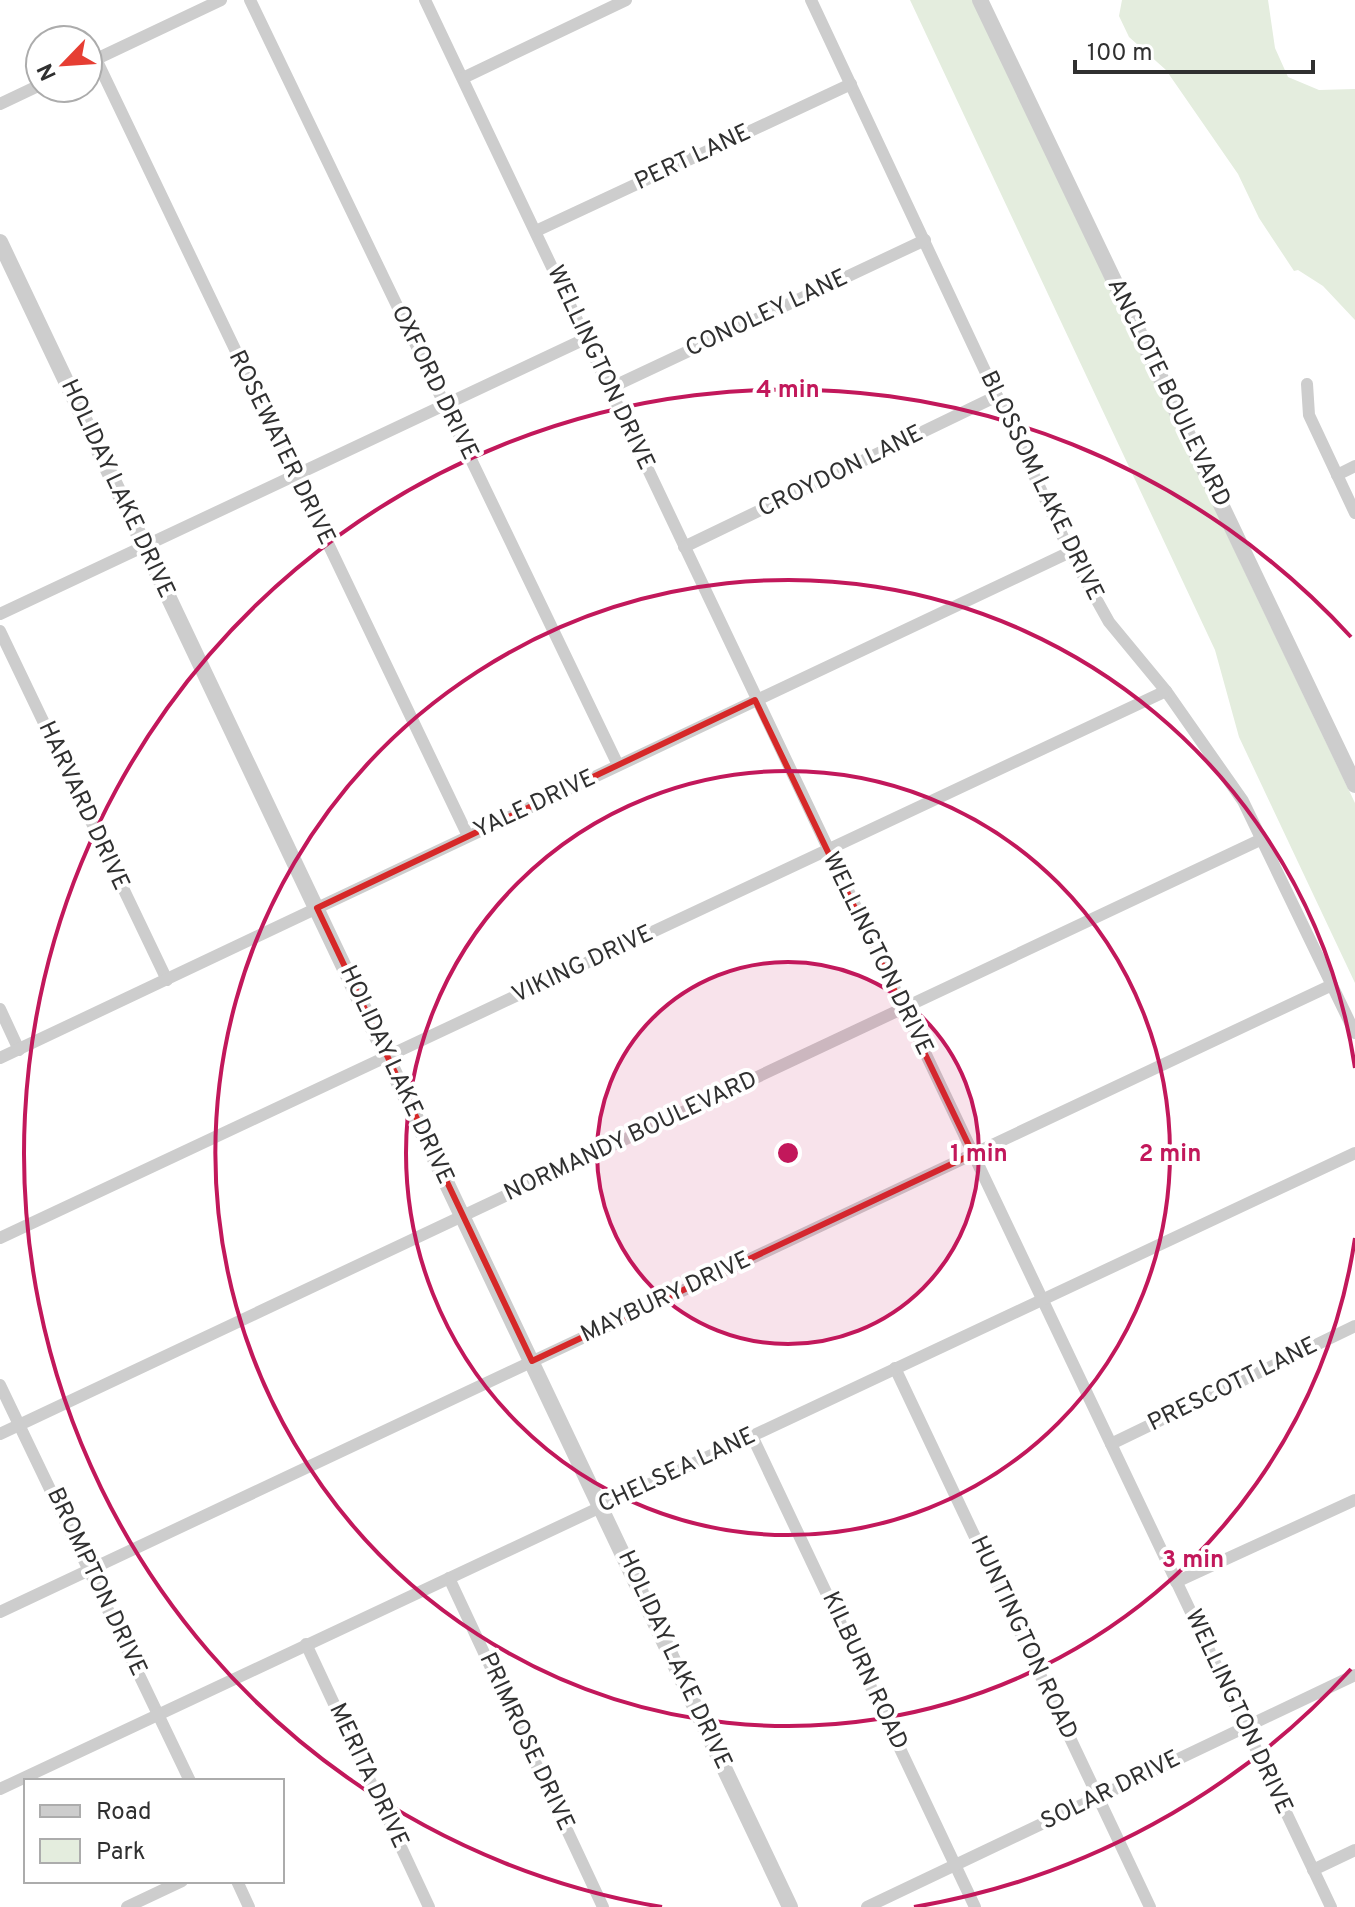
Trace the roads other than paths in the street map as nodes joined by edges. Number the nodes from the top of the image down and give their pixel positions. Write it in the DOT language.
graph roads {
  1 [pos="221,0"];
  2 [pos="250,0"];
  3 [pos="425,0"];
  4 [pos="626,0"];
  5 [pos="811,0"];
  6 [pos="980,0"];
  7 [pos="104,55"];
  8 [pos="463,78"];
  9 [pos="851,84"];
  10 [pos="104,86"];
  11 [pos="24,93"];
  12 [pos="0,104"];
  13 [pos="536,231"];
  14 [pos="925,240"];
  15 [pos="0,242"];
  16 [pos="587,338"];
  17 [pos="1307,384"];
  18 [pos="610,388"];
  19 [pos="997,396"];
  20 [pos="444,405"];
  21 [pos="1355,466"];
  22 [pos="294,475"];
  23 [pos="1337,475"];
  24 [pos="1355,513"];
  25 [pos="144,545"];
  26 [pos="684,547"];
  27 [pos="1070,552"];
  28 [pos="0,614"];
  29 [pos="0,631"];
  30 [pos="1166,691"];
  31 [pos="755,700"];
  32 [pos="618,765"];
  33 [pos="1355,785"];
  34 [pos="468,836"];
  35 [pos="1262,839"];
  36 [pos="827,850"];
  37 [pos="317,908"];
  38 [pos="167,980"];
  39 [pos="1332,985"];
  40 [pos="903,1008"];
  41 [pos="0,1009"];
  42 [pos="1355,1033"];
  43 [pos="19,1050"];
  44 [pos="387,1057"];
  45 [pos="0,1058"];
  46 [pos="1355,1153"];
  47 [pos="973,1154"];
  48 [pos="463,1216"];
  49 [pos="0,1238"];
  50 [pos="1042,1300"];
  51 [pos="1355,1326"];
  52 [pos="532,1361"];
  53 [pos="895,1368"];
  54 [pos="0,1385"];
  55 [pos="21,1424"];
  56 [pos="0,1434"];
  57 [pos="752,1436"];
  58 [pos="1111,1444"];
  59 [pos="1355,1500"];
  60 [pos="601,1507"];
  61 [pos="90,1569"];
  62 [pos="449,1578"];
  63 [pos="1176,1582"];
  64 [pos="0,1612"];
  65 [pos="306,1644"];
  66 [pos="1355,1675"];
  67 [pos="158,1714"];
  68 [pos="1245,1727"];
  69 [pos="189,1779"];
  70 [pos="0,1789"];
  71 [pos="1099,1797"];
  72 [pos="1355,1850"];
  73 [pos="956,1865"];
  74 [pos="1313,1870"];
  75 [pos="178,1883"];
  76 [pos="238,1883"];
  77 [pos="127,1907"];
  78 [pos="249,1907"];
  79 [pos="429,1907"];
  80 [pos="603,1907"];
  81 [pos="790,1907"];
  82 [pos="867,1907"];
  83 [pos="975,1907"];
  84 [pos="1150,1907"];
  85 [pos="1331,1907"];
  1 -- 7 [label="street"];
  2 -- 20 [label="street, OXFORD DRIVE"];
  3 -- 8 [label="street, WELLINGTON DRIVE"];
  4 -- 8 [label="street"];
  5 -- 9 [label="street, BLOSSOM LAKE DRIVE"];
  6 -- 33 [label="street, ANCLOTE BOULEVARD"];
  8 -- 13 [label="street, WELLINGTON DRIVE"];
  9 -- 13 [label="street, PERT LANE"];
  9 -- 14 [label="street, BLOSSOM LAKE DRIVE"];
  10 -- 22 [label="street, ROSEWATER DRIVE"];
  11 -- 12 [label="street"];
  13 -- 16 [label="street, WELLINGTON DRIVE"];
  14 -- 18 [label="street, CONOLEY LANE"];
  14 -- 19 [label="street, BLOSSOM LAKE DRIVE"];
  15 -- 25 [label="street, HOLIDAY LAKE DRIVE"];
  16 -- 18 [label="street, WELLINGTON DRIVE"];
  16 -- 20 [label="street"];
  17 -- 23 [label="street"];
  18 -- 26 [label="street, WELLINGTON DRIVE"];
  19 -- 26 [label="street, CROYDON LANE"];
  19 -- 27 [label="street, BLOSSOM LAKE DRIVE"];
  20 -- 22 [label="street"];
  20 -- 32 [label="street, OXFORD DRIVE"];
  21 -- 23 [label="street"];
  22 -- 25 [label="street"];
  22 -- 34 [label="street, ROSEWATER DRIVE"];
  23 -- 24 [label="street"];
  25 -- 28 [label="street"];
  25 -- 37 [label="street, HOLIDAY LAKE DRIVE"];
  26 -- 31 [label="street, WELLINGTON DRIVE"];
  27 -- 30 [label="street, BLOSSOM LAKE DRIVE"];
  27 -- 31 [label="street, YALE DRIVE"];
  29 -- 38 [label="street, HARVARD DRIVE"];
  30 -- 35 [label="street, BLOSSOM LAKE DRIVE"];
  30 -- 36 [label="street, VIKING DRIVE"];
  31 -- 32 [label="street, YALE DRIVE"];
  31 -- 36 [label="street, WELLINGTON DRIVE"];
  32 -- 34 [label="street, YALE DRIVE"];
  34 -- 37 [label="street, YALE DRIVE"];
  35 -- 39 [label="street, BLOSSOM LAKE DRIVE"];
  35 -- 40 [label="street, NORMANDY BOULEVARD"];
  36 -- 40 [label="street, WELLINGTON DRIVE"];
  36 -- 44 [label="street, VIKING DRIVE"];
  37 -- 38 [label="street, YALE DRIVE"];
  37 -- 44 [label="street, HOLIDAY LAKE DRIVE"];
  38 -- 43 [label="street, YALE DRIVE"];
  39 -- 42 [label="street, BLOSSOM LAKE DRIVE"];
  39 -- 47 [label="street, MAYBURY DRIVE"];
  40 -- 47 [label="street, WELLINGTON DRIVE"];
  40 -- 48 [label="street, NORMANDY BOULEVARD"];
  41 -- 43 [label="street"];
  43 -- 45 [label="street, YALE DRIVE"];
  44 -- 48 [label="street, HOLIDAY LAKE DRIVE"];
  44 -- 49 [label="street, VIKING DRIVE"];
  46 -- 50 [label="street, CHELSEA LANE"];
  47 -- 50 [label="street, WELLINGTON DRIVE"];
  47 -- 52 [label="street, MAYBURY DRIVE"];
  48 -- 52 [label="street, HOLIDAY LAKE DRIVE"];
  48 -- 55 [label="street, NORMANDY BOULEVARD"];
  50 -- 53 [label="street, CHELSEA LANE"];
  50 -- 58 [label="street, WELLINGTON DRIVE"];
  51 -- 58 [label="street, PRESCOTT LANE"];
  52 -- 60 [label="street, HOLIDAY LAKE DRIVE"];
  52 -- 61 [label="street, MAYBURY DRIVE"];
  53 -- 57 [label="street, CHELSEA LANE"];
  53 -- 71 [label="street, HUNTINGTON ROAD"];
  54 -- 55 [label="street, BROMPTON DRIVE"];
  55 -- 56 [label="street, NORMANDY BOULEVARD"];
  55 -- 61 [label="street, BROMPTON DRIVE"];
  57 -- 60 [label="street, CHELSEA LANE"];
  57 -- 73 [label="street, KILBURN ROAD"];
  58 -- 63 [label="street, WELLINGTON DRIVE"];
  59 -- 63 [label="street"];
  60 -- 62 [label="street, CHELSEA LANE"];
  60 -- 81 [label="street, HOLIDAY LAKE DRIVE"];
  61 -- 64 [label="street, MAYBURY DRIVE"];
  61 -- 67 [label="street, BROMPTON DRIVE"];
  62 -- 65 [label="street, CHELSEA LANE"];
  62 -- 80 [label="street, PRIMROSE DRIVE"];
  63 -- 68 [label="street, WELLINGTON DRIVE"];
  65 -- 67 [label="street, CHELSEA LANE"];
  65 -- 79 [label="street, MERITA DRIVE"];
  66 -- 68 [label="street, SOLAR DRIVE"];
  67 -- 69 [label="street, BROMPTON DRIVE"];
  67 -- 70 [label="street, CHELSEA LANE"];
  68 -- 71 [label="street, SOLAR DRIVE"];
  68 -- 74 [label="street, WELLINGTON DRIVE"];
  71 -- 73 [label="street, SOLAR DRIVE"];
  71 -- 84 [label="street, HUNTINGTON ROAD"];
  72 -- 74 [label="street"];
  73 -- 82 [label="street, SOLAR DRIVE"];
  73 -- 83 [label="street, KILBURN ROAD"];
  74 -- 85 [label="street, WELLINGTON DRIVE"];
  75 -- 77 [label="street"];
  76 -- 78 [label="street"];
}
